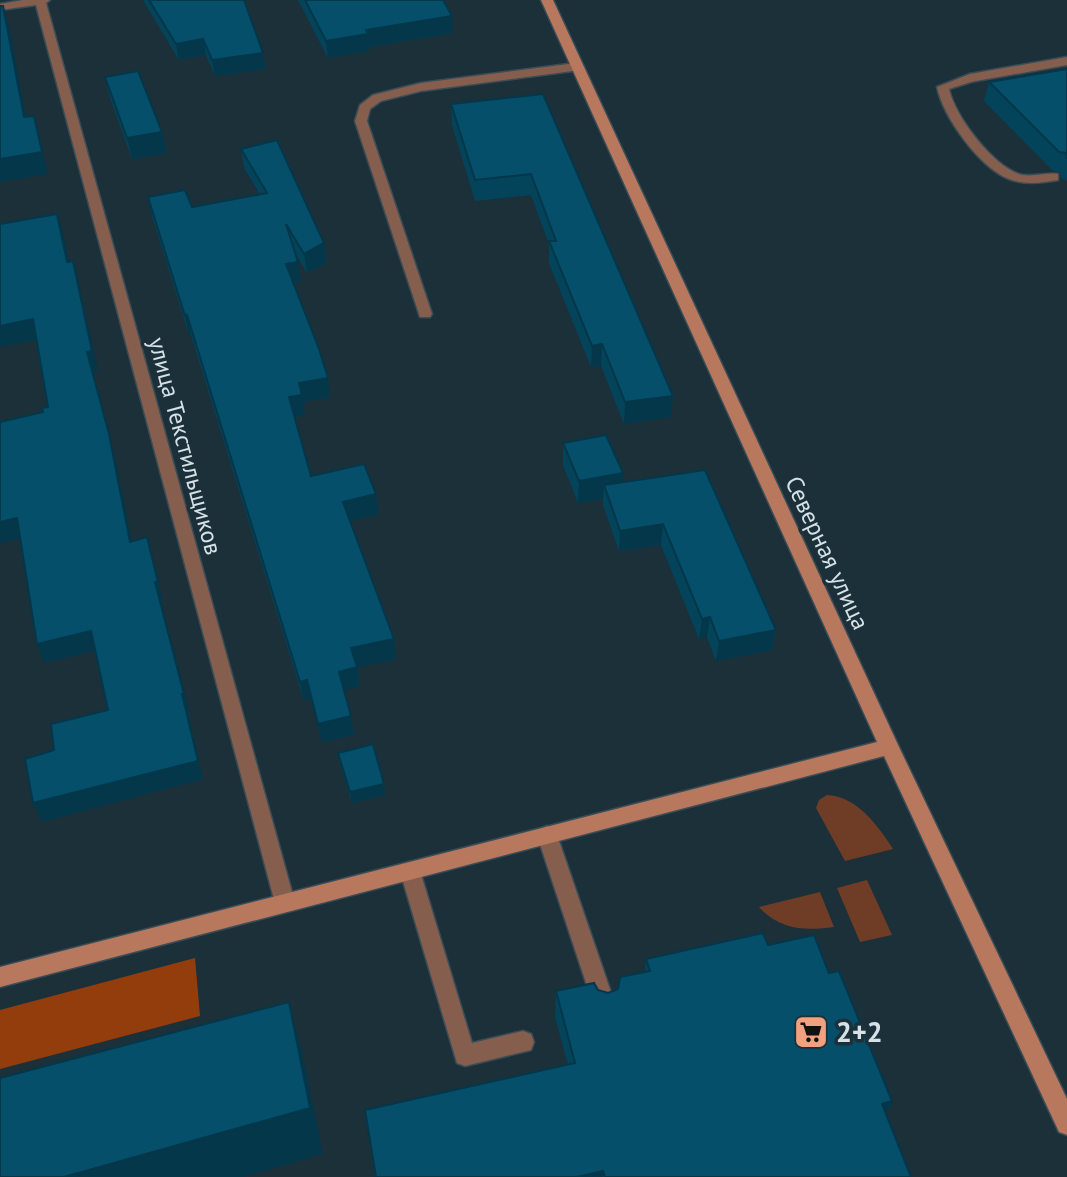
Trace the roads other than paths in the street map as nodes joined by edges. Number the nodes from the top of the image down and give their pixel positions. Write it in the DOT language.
graph roads {
  1 [pos="42,0"];
  2 [pos="547,0"];
  3 [pos="0,7"];
  4 [pos="1067,61"];
  5 [pos="576,67"];
  6 [pos="1053,177"];
  7 [pos="425,314"];
  8 [pos="889,747"];
  9 [pos="547,835"];
  10 [pos="410,871"];
  11 [pos="285,903"];
  12 [pos="0,978"];
  13 [pos="605,1007"];
  14 [pos="523,1042"];
  15 [pos="1067,1124"];
  1 -- 3 [label="street"];
  1 -- 11 [label="street, улица Текстильщиков"];
  2 -- 5 [label="main road, Северная улица"];
  4 -- 6 [label="street"];
  5 -- 7 [label="street"];
  5 -- 8 [label="main road, Северная улица"];
  8 -- 9 [label="main road"];
  8 -- 15 [label="main road, Северная улица"];
  9 -- 10 [label="main road"];
  9 -- 13 [label="street"];
  10 -- 11 [label="main road"];
  10 -- 14 [label="street"];
  11 -- 12 [label="main road"];
}
